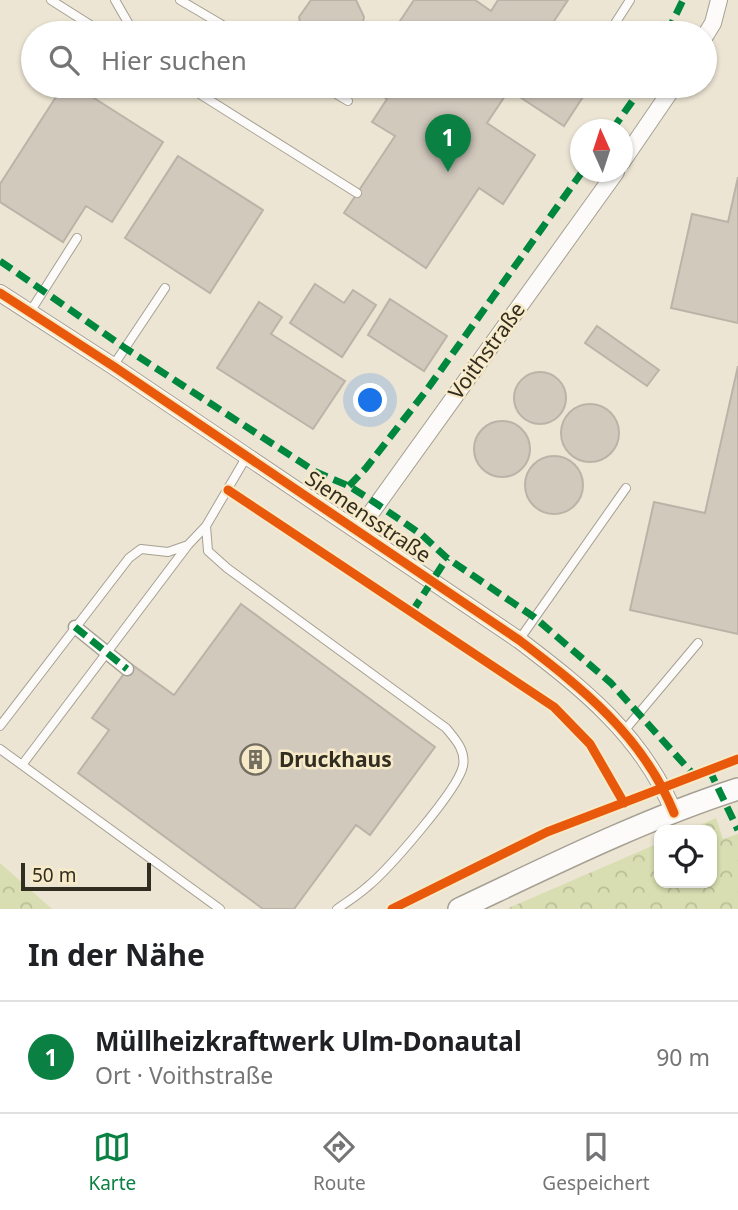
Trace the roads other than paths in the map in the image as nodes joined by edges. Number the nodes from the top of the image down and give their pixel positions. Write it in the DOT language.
graph roads {
  1 [pos="51,0"];
  2 [pos="115,0"];
  3 [pos="180,0"];
  4 [pos="630,0"];
  5 [pos="719,0"];
  6 [pos="84,21"];
  7 [pos="127,21"];
  8 [pos="216,21"];
  9 [pos="617,21"];
  10 [pos="714,21"];
  11 [pos="206,98"];
  12 [pos="343,98"];
  13 [pos="666,98"];
  14 [pos="348,101"];
  15 [pos="633,146"];
  16 [pos="609,182"];
  17 [pos="357,193"];
  18 [pos="77,238"];
  19 [pos="165,288"];
  20 [pos="0,293"];
  21 [pos="30,312"];
  22 [pos="113,366"];
  23 [pos="247,456"];
  24 [pos="626,488"];
  25 [pos="206,526"];
  26 [pos="358,531"];
  27 [pos="188,545"];
  28 [pos="75,627"];
  29 [pos="519,640"];
  30 [pos="698,643"];
  31 [pos="107,652"];
  32 [pos="127,669"];
  33 [pos="0,726"];
  34 [pos="624,731"];
  35 [pos="0,749"];
  36 [pos="22,765"];
  37 [pos="738,789"];
  38 [pos="674,813"];
  39 [pos="220,909"];
  40 [pos="337,909"];
  41 [pos="459,909"];
  1 -- 6 [label="lane"];
  2 -- 7 [label="lane"];
  3 -- 8 [label="lane"];
  4 -- 9 [label="lane"];
  5 -- 10 [label="street"];
  11 -- 17 [label="lane"];
  12 -- 14 [label="lane"];
  13 -- 15 [label="street"];
  16 -- 26 [label="street, Voithstraße"];
  18 -- 21 [label="lane"];
  19 -- 22 [label="lane"];
  20 -- 21 [label="street, Siemensstraße"];
  21 -- 22 [label="street, Siemensstraße"];
  22 -- 23 [label="street, Siemensstraße"];
  23 -- 25 [label="lane"];
  23 -- 26 [label="street, Siemensstraße"];
  24 -- 29 [label="lane"];
  25 -- 27 [label="lane"];
  25 -- 40 [label="lane"];
  26 -- 29 [label="street, Siemensstraße"];
  27 -- 28 [label="lane"];
  27 -- 31 [label="lane"];
  28 -- 31 [label="street"];
  28 -- 33 [label="lane"];
  29 -- 34 [label="street, Siemensstraße"];
  30 -- 34 [label="lane"];
  31 -- 32 [label="street"];
  31 -- 36 [label="lane"];
  34 -- 38 [label="street, Siemensstraße"];
  35 -- 36 [label="lane"];
  36 -- 39 [label="lane"];
  37 -- 38 [label="street"];
  38 -- 41 [label="street"];
}
